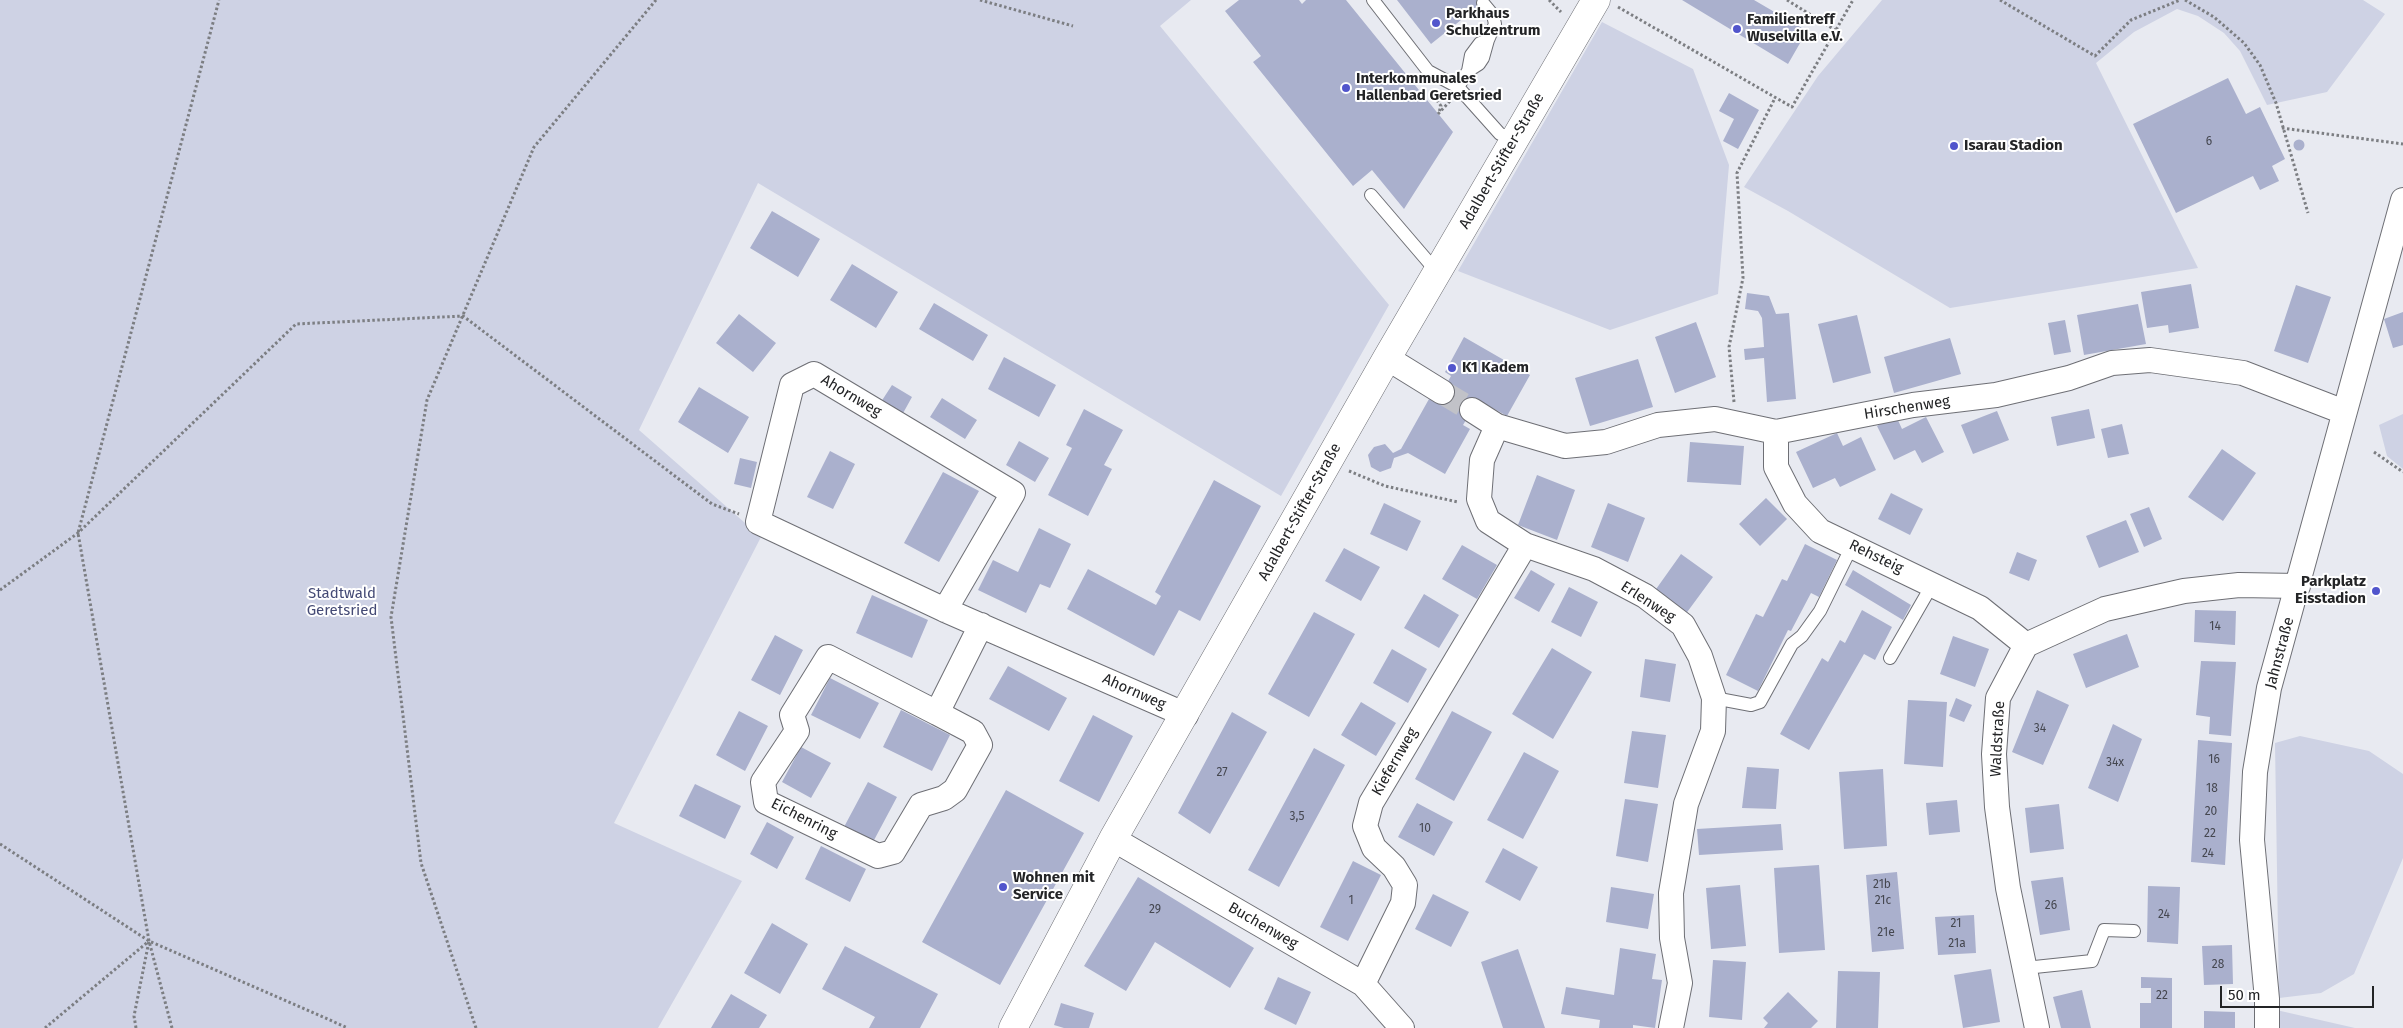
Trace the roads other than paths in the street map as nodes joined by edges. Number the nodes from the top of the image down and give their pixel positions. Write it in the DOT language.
graph roads {
  1 [pos="1373,0"];
  2 [pos="1483,2"];
  3 [pos="1593,6"];
  4 [pos="1458,87"];
  5 [pos="1515,138"];
  6 [pos="1371,194"];
  7 [pos="2403,200"];
  8 [pos="1437,272"];
  9 [pos="2393,272"];
  10 [pos="1387,358"];
  11 [pos="1442,392"];
  12 [pos="1472,410"];
  13 [pos="2344,412"];
  14 [pos="1497,426"];
  15 [pos="1776,432"];
  16 [pos="1525,545"];
  17 [pos="1852,546"];
  18 [pos="1932,585"];
  19 [pos="2298,586"];
  20 [pos="945,610"];
  21 [pos="981,626"];
  22 [pos="2026,645"];
  23 [pos="1890,658"];
  24 [pos="1714,698"];
  25 [pos="937,713"];
  26 [pos="1186,715"];
  27 [pos="1113,839"];
  28 [pos="2134,932"];
  29 [pos="2025,968"];
  30 [pos="1363,984"];
  31 [pos="1013,1028"];
  32 [pos="1402,1028"];
  33 [pos="1671,1028"];
  34 [pos="2037,1028"];
  35 [pos="2267,1028"];
  1 -- 4 [label="lane"];
  2 -- 4 [label="lane"];
  3 -- 5 [label="street, Adalbert-Stifter-Straße"];
  4 -- 5 [label="lane"];
  5 -- 8 [label="street, Adalbert-Stifter-Straße"];
  6 -- 8 [label="lane"];
  7 -- 9 [label="street, Jahnstraße"];
  8 -- 10 [label="street, Adalbert-Stifter-Straße"];
  9 -- 13 [label="street, Jahnstraße"];
  10 -- 11 [label="street"];
  10 -- 26 [label="street, Adalbert-Stifter-Straße"];
  12 -- 14 [label="street, Hirschenweg"];
  13 -- 15 [label="street, Hirschenweg"];
  13 -- 19 [label="street, Jahnstraße"];
  14 -- 15 [label="street, Hirschenweg"];
  14 -- 16 [label="street, Erlenweg"];
  15 -- 17 [label="street, Rehsteig"];
  16 -- 24 [label="street, Erlenweg"];
  16 -- 30 [label="street, Kiefernweg"];
  17 -- 18 [label="street, Rehsteig"];
  17 -- 24 [label="lane"];
  18 -- 22 [label="street, Rehsteig"];
  18 -- 23 [label="lane"];
  19 -- 22 [label="street"];
  19 -- 35 [label="street, Jahnstraße"];
  20 -- 20 [label="street, Ahornweg"];
  20 -- 21 [label="street, Ahornweg"];
  21 -- 25 [label="street"];
  21 -- 26 [label="street, Ahornweg"];
  22 -- 29 [label="street, Waldstraße"];
  24 -- 33 [label="street, Erlenweg"];
  25 -- 25 [label="street, Eichenring"];
  26 -- 27 [label="street, Adalbert-Stifter-Straße"];
  27 -- 30 [label="street, Buchenweg"];
  27 -- 31 [label="street, Adalbert-Stifter-Straße"];
  28 -- 29 [label="lane"];
  29 -- 34 [label="street, Waldstraße"];
  30 -- 32 [label="street, Buchenweg"];
}
